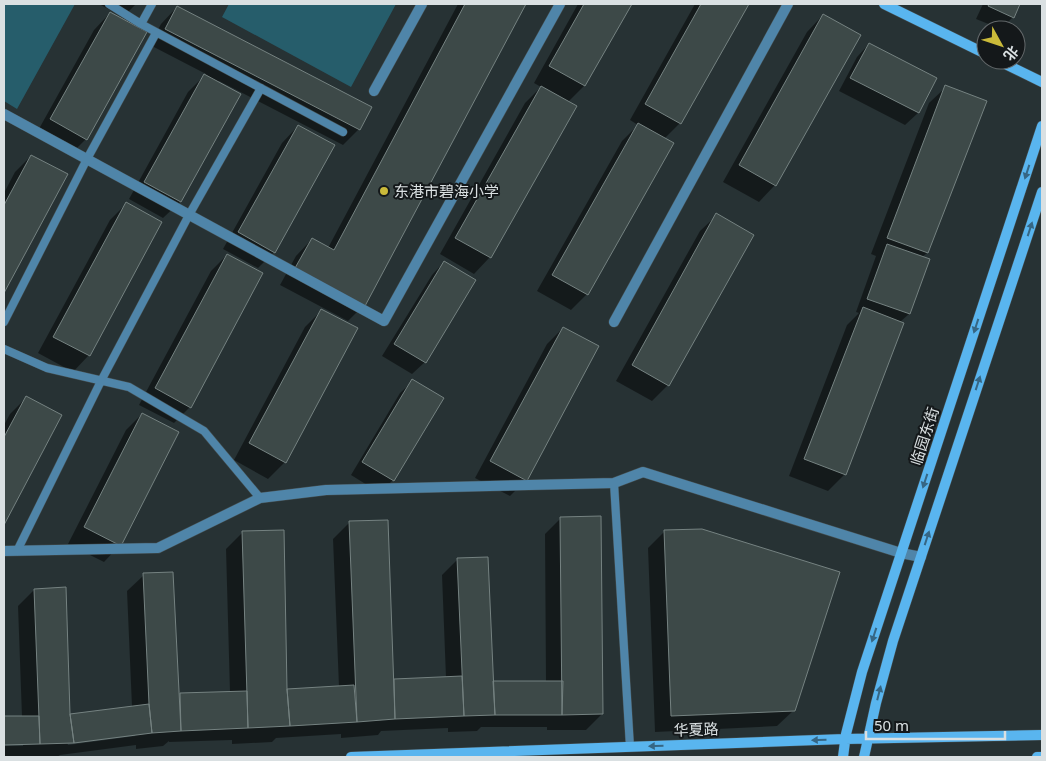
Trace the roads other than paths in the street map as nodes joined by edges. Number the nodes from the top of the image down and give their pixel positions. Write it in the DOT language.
graph roads {
  1 [pos="109,4"];
  2 [pos="152,4"];
  3 [pos="422,4"];
  4 [pos="560,4"];
  5 [pos="788,4"];
  6 [pos="884,4"];
  7 [pos="141,24"];
  8 [pos="156,32"];
  9 [pos="976,49"];
  10 [pos="1017,70"];
  11 [pos="1042,82"];
  12 [pos="261,88"];
  13 [pos="374,91"];
  14 [pos="4,115"];
  15 [pos="1042,126"];
  16 [pos="343,132"];
  17 [pos="87,159"];
  18 [pos="1042,192"];
  19 [pos="189,215"];
  20 [pos="4,322"];
  21 [pos="614,322"];
  22 [pos="4,349"];
  23 [pos="101,381"];
  24 [pos="614,483"];
  25 [pos="260,498"];
  26 [pos="4,551"];
  27 [pos="17,551"];
  28 [pos="902,553"];
  29 [pos="921,557"];
  30 [pos="1042,735"];
  31 [pos="868,738"];
  32 [pos="844,739"];
  33 [pos="630,747"];
  34 [pos="350,757"];
  35 [pos="842,757"];
  36 [pos="864,757"];
  37 [pos="1037,757"];
  38 [pos="1042,757"];
  1 -- 7 [label="lane"];
  2 -- 7 [label="lane"];
  3 -- 13 [label="street"];
  4 -- 19 [label="street"];
  5 -- 21 [label="street"];
  6 -- 9 [label="street"];
  7 -- 8 [label="lane"];
  8 -- 12 [label="lane"];
  8 -- 17 [label="lane"];
  10 -- 11 [label="street"];
  12 -- 16 [label="lane"];
  12 -- 19 [label="lane"];
  14 -- 17 [label="street"];
  15 -- 28 [label="street, 临园东街, one-way"];
  17 -- 19 [label="street"];
  17 -- 20 [label="lane"];
  29 -- 18 [label="street, one-way"];
  19 -- 23 [label="lane"];
  22 -- 23 [label="lane"];
  23 -- 25 [label="lane"];
  23 -- 27 [label="lane"];
  24 -- 25 [label="street"];
  24 -- 28 [label="street"];
  24 -- 33 [label="lane"];
  25 -- 27 [label="street"];
  26 -- 27 [label="street"];
  28 -- 29 [label="street"];
  28 -- 32 [label="street, 临园东街, one-way"];
  31 -- 29 [label="street, one-way"];
  30 -- 31 [label="street, 华夏路"];
  31 -- 32 [label="street, 华夏路"];
  31 -- 36 [label="street"];
  32 -- 33 [label="street, 华夏路, one-way"];
  32 -- 35 [label="street, 临园东街"];
  33 -- 34 [label="street, 华夏路"];
  37 -- 38 [label="street"];
}
